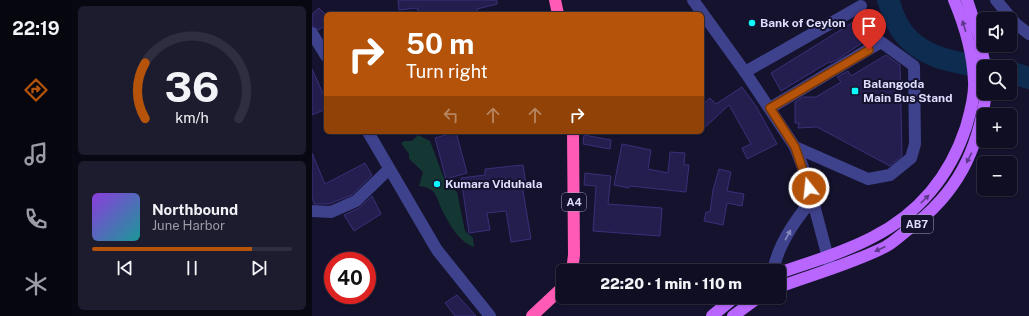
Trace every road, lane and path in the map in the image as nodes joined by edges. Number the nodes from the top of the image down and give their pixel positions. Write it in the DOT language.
graph roads {
  1 [pos="555,0"];
  2 [pos="693,0"];
  3 [pos="954,0"];
  4 [pos="967,0"];
  5 [pos="996,0"];
  6 [pos="861,6"];
  7 [pos="558,12"];
  8 [pos="702,12"];
  9 [pos="704,15"];
  10 [pos="1029,34"];
  11 [pos="314,38"];
  12 [pos="324,53"];
  13 [pos="984,60"];
  14 [pos="745,72"];
  15 [pos="985,100"];
  16 [pos="770,108"];
  17 [pos="369,134"];
  18 [pos="573,134"];
  19 [pos="795,147"];
  20 [pos="389,169"];
  21 [pos="812,200"];
  22 [pos="312,211"];
  23 [pos="827,256"];
  24 [pos="573,264"];
  25 [pos="774,264"];
  26 [pos="831,269"];
  27 [pos="786,271"];
  28 [pos="786,285"];
  29 [pos="556,294"];
  30 [pos="727,304"];
  31 [pos="749,304"];
  32 [pos="490,316"];
  33 [pos="532,316"];
  34 [pos="712,316"];
  35 [pos="733,316"];
  1 -- 7 [label="highway"];
  2 -- 8 [label="street"];
  23 -- 3 [label="main road, AB7, one-way"];
  4 -- 13 [label="main road"];
  5 -- 10 [label="street"];
  6 -- 14 [label="street"];
  9 -- 14 [label="street"];
  11 -- 12 [label="street"];
  14 -- 16 [label="street"];
  15 -- 26 [label="main road, AB7, one-way"];
  16 -- 19 [label="street"];
  16 -- 19 [label="street"];
  17 -- 20 [label="street"];
  18 -- 24 [label="highway, A4"];
  19 -- 21 [label="street"];
  20 -- 22 [label="street"];
  20 -- 32 [label="street"];
  21 -- 23 [label="street"];
  25 -- 21 [label="street, one-way"];
  23 -- 26 [label="street"];
  23 -- 27 [label="main road, AB7"];
  26 -- 28 [label="main road, AB7"];
  29 -- 33 [label="highway"];
  30 -- 34 [label="main road"];
  31 -- 35 [label="main road"];
}
